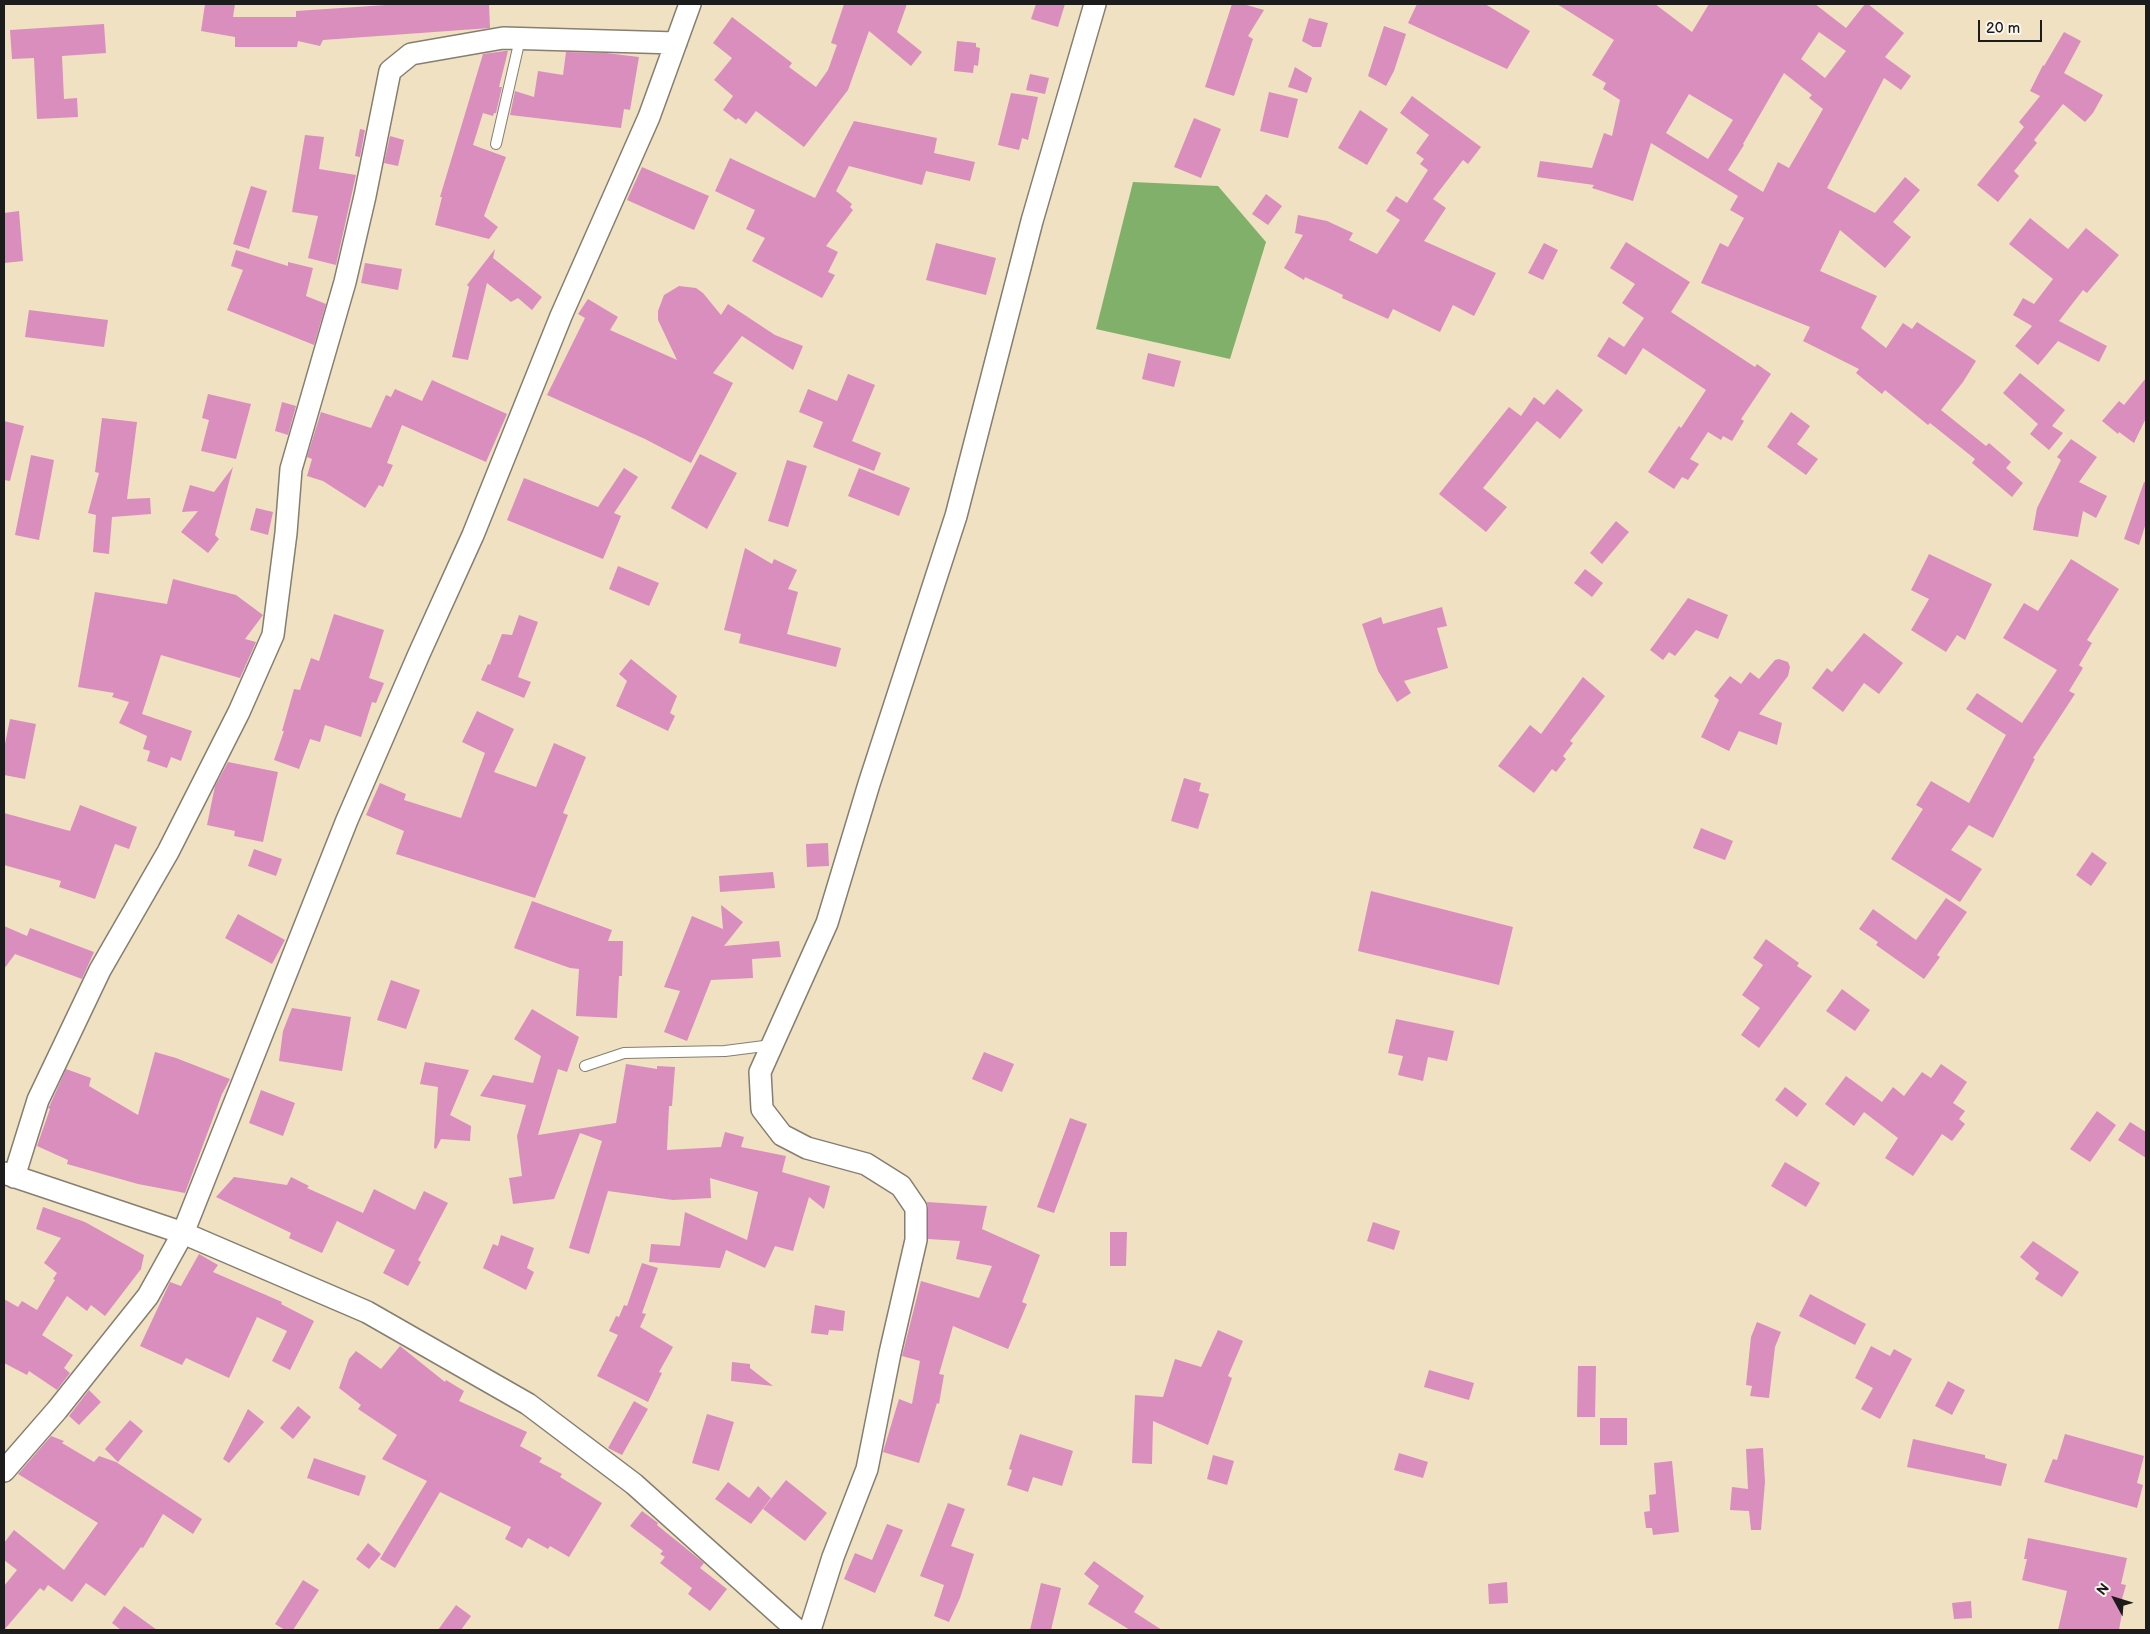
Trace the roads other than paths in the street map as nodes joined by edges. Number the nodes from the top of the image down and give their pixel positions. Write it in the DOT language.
graph roads {
  1 [pos="690,4"];
  2 [pos="1095,4"];
  3 [pos="520,39"];
  4 [pos="676,43"];
  5 [pos="496,144"];
  6 [pos="772,1045"];
  7 [pos="585,1066"];
  8 [pos="9,1175"];
  9 [pos="183,1233"];
  10 [pos="4,1471"];
  11 [pos="796,1630"];
  12 [pos="810,1630"];
  1 -- 4 [label="street"];
  2 -- 6 [label="street"];
  3 -- 4 [label="street"];
  3 -- 5 [label="lane"];
  3 -- 8 [label="street"];
  4 -- 9 [label="street"];
  6 -- 7 [label="lane"];
  6 -- 12 [label="street"];
  8 -- 9 [label="street"];
  9 -- 10 [label="street"];
  9 -- 11 [label="street"];
}
